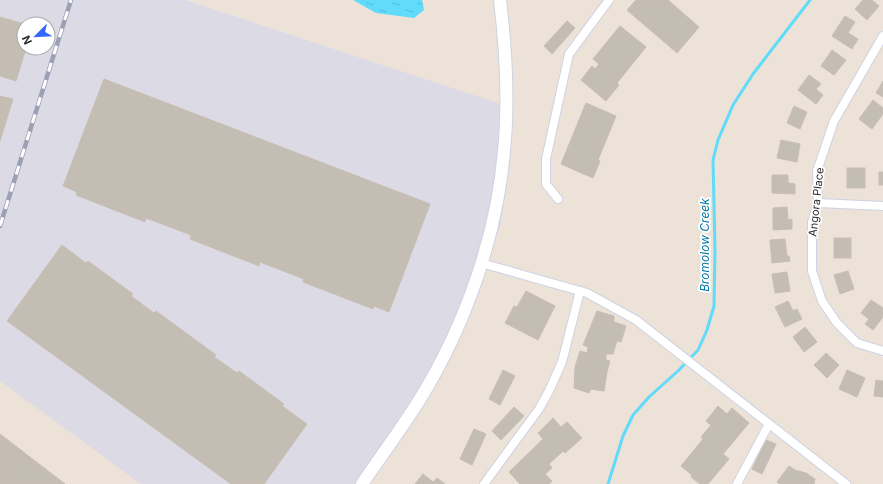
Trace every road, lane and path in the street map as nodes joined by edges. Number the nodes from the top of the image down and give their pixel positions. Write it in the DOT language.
graph roads {
  1 [pos="500,0"];
  2 [pos="609,0"];
  3 [pos="883,36"];
  4 [pos="558,199"];
  5 [pos="818,203"];
  6 [pos="883,206"];
  7 [pos="481,263"];
  8 [pos="580,291"];
  9 [pos="883,351"];
  10 [pos="769,424"];
  11 [pos="362,484"];
  12 [pos="484,484"];
  13 [pos="737,484"];
  14 [pos="846,484"];
  1 -- 7 [label="street"];
  2 -- 4 [label="street"];
  3 -- 5 [label="street, Angora Place"];
  5 -- 6 [label="street"];
  5 -- 9 [label="street, Angora Place"];
  7 -- 8 [label="street"];
  7 -- 11 [label="street"];
  8 -- 10 [label="street"];
  8 -- 12 [label="street"];
  10 -- 13 [label="street"];
  10 -- 14 [label="street"];
}
